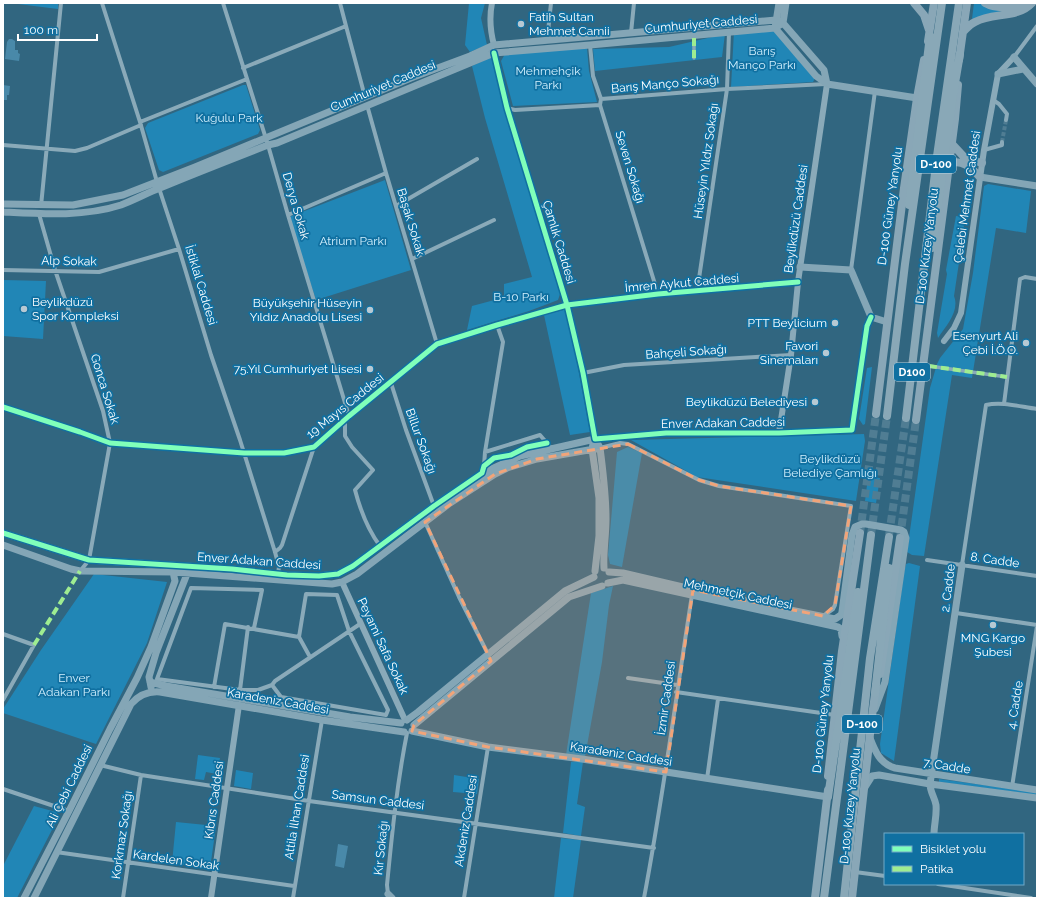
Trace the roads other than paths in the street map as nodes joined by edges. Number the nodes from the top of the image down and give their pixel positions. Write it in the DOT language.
graph roads {
  1 [pos="61,3"];
  2 [pos="102,3"];
  3 [pos="223,3"];
  4 [pos="340,3"];
  5 [pos="492,3"];
  6 [pos="551,3"];
  7 [pos="634,3"];
  8 [pos="779,3"];
  9 [pos="786,3"];
  10 [pos="914,3"];
  11 [pos="934,3"];
  12 [pos="942,3"];
  13 [pos="959,3"];
  14 [pos="967,3"];
  15 [pos="985,3"];
  16 [pos="1022,3"];
  17 [pos="1032,3"];
  18 [pos="780,21"];
  19 [pos="729,24"];
  20 [pos="346,26"];
  21 [pos="1037,26"];
  22 [pos="775,28"];
  23 [pos="548,32"];
  24 [pos="729,32"];
  25 [pos="963,32"];
  26 [pos="631,33"];
  27 [pos="694,36"];
  28 [pos="930,36"];
  29 [pos="630,41"];
  30 [pos="590,45"];
  31 [pos="494,49"];
  32 [pos="960,54"];
  33 [pos="1014,57"];
  34 [pos="694,58"];
  35 [pos="243,68"];
  36 [pos="1023,69"];
  37 [pos="998,74"];
  38 [pos="247,79"];
  39 [pos="827,84"];
  40 [pos="1037,84"];
  41 [pos="727,89"];
  42 [pos="875,91"];
  43 [pos="916,98"];
  44 [pos="601,99"];
  45 [pos="993,100"];
  46 [pos="366,101"];
  47 [pos="600,105"];
  48 [pos="507,108"];
  49 [pos="1006,120"];
  50 [pos="140,124"];
  51 [pos="266,142"];
  52 [pos="1002,142"];
  53 [pos="952,144"];
  54 [pos="3,145"];
  55 [pos="46,148"];
  56 [pos="984,150"];
  57 [pos="477,160"];
  58 [pos="982,163"];
  59 [pos="949,164"];
  60 [pos="386,173"];
  61 [pos="980,177"];
  62 [pos="158,185"];
  63 [pos="1037,186"];
  64 [pos="3,204"];
  65 [pos="41,206"];
  66 [pos="396,206"];
  67 [pos="3,212"];
  68 [pos="39,214"];
  69 [pos="288,215"];
  70 [pos="494,220"];
  71 [pos="179,248"];
  72 [pos="412,259"];
  73 [pos="905,264"];
  74 [pos="800,267"];
  75 [pos="3,270"];
  76 [pos="55,270"];
  77 [pos="852,270"];
  78 [pos="1037,279"];
  79 [pos="798,282"];
  80 [pos="697,292"];
  81 [pos="658,294"];
  82 [pos="567,305"];
  83 [pos="872,317"];
  84 [pos="887,322"];
  85 [pos="497,325"];
  86 [pos="918,325"];
  87 [pos="944,341"];
  88 [pos="437,344"];
  89 [pos="791,355"];
  90 [pos="929,366"];
  91 [pos="582,373"];
  92 [pos="1007,377"];
  93 [pos="391,383"];
  94 [pos="1004,404"];
  95 [pos="3,407"];
  96 [pos="1037,409"];
  97 [pos="876,414"];
  98 [pos="887,416"];
  99 [pos="347,417"];
  100 [pos="906,418"];
  101 [pos="916,420"];
  102 [pos="852,430"];
  103 [pos="779,433"];
  104 [pos="595,439"];
  105 [pos="110,443"];
  106 [pos="314,447"];
  107 [pos="600,448"];
  108 [pos="552,449"];
  109 [pos="592,449"];
  110 [pos="485,452"];
  111 [pos="244,453"];
  112 [pos="485,472"];
  113 [pos="434,506"];
  114 [pos="425,522"];
  115 [pos="3,533"];
  116 [pos="860,533"];
  117 [pos="871,535"];
  118 [pos="889,537"];
  119 [pos="900,538"];
  120 [pos="3,544"];
  121 [pos="380,546"];
  122 [pos="887,551"];
  123 [pos="276,552"];
  124 [pos="89,560"];
  125 [pos="927,560"];
  126 [pos="962,565"];
  127 [pos="607,570"];
  128 [pos="80,571"];
  129 [pos="173,572"];
  130 [pos="278,573"];
  131 [pos="187,574"];
  132 [pos="338,574"];
  133 [pos="594,574"];
  134 [pos="1037,576"];
  135 [pos="866,577"];
  136 [pos="342,582"];
  137 [pos="605,584"];
  138 [pos="692,593"];
  139 [pos="956,613"];
  140 [pos="826,617"];
  141 [pos="360,624"];
  142 [pos="1037,625"];
  143 [pos="248,627"];
  144 [pos="254,628"];
  145 [pos="349,631"];
  146 [pos="3,634"];
  147 [pos="299,637"];
  148 [pos="842,651"];
  149 [pos="488,654"];
  150 [pos="310,657"];
  151 [pos="628,678"];
  152 [pos="134,682"];
  153 [pos="150,682"];
  154 [pos="272,685"];
  155 [pos="677,685"];
  156 [pos="214,687"];
  157 [pos="240,690"];
  158 [pos="676,692"];
  159 [pos="145,693"];
  160 [pos="875,693"];
  161 [pos="718,698"];
  162 [pos="3,700"];
  163 [pos="239,705"];
  164 [pos="834,715"];
  165 [pos="872,716"];
  166 [pos="322,720"];
  167 [pos="405,721"];
  168 [pos="409,730"];
  169 [pos="870,738"];
  170 [pos="488,747"];
  171 [pos="100,765"];
  172 [pos="666,772"];
  173 [pos="932,774"];
  174 [pos="141,775"];
  175 [pos="707,779"];
  176 [pos="930,784"];
  177 [pos="865,787"];
  178 [pos="1012,787"];
  179 [pos="227,788"];
  180 [pos="3,789"];
  181 [pos="1037,790"];
  182 [pos="828,797"];
  183 [pos="1037,798"];
  184 [pos="309,801"];
  185 [pos="69,811"];
  186 [pos="395,812"];
  187 [pos="476,824"];
  188 [pos="934,833"];
  189 [pos="654,848"];
  190 [pos="56,852"];
  191 [pos="128,863"];
  192 [pos="855,872"];
  193 [pos="214,875"];
  194 [pos="884,876"];
  195 [pos="945,885"];
  196 [pos="294,886"];
  197 [pos="390,896"];
  198 [pos="24,898"];
  199 [pos="34,898"];
  200 [pos="123,898"];
  201 [pos="211,898"];
  202 [pos="293,898"];
  203 [pos="464,898"];
  204 [pos="644,898"];
  205 [pos="815,898"];
  206 [pos="824,898"];
  207 [pos="844,898"];
  208 [pos="852,898"];
  209 [pos="1031,898"];
  1 -- 55 [label="street"];
  2 -- 50 [label="street, İstiklal Caddesi"];
  3 -- 35 [label="street, Derya Sokak"];
  4 -- 20 [label="street, Başak Sokak"];
  5 -- 31 [label="street, Çamlık Caddesi"];
  6 -- 23 [label="street"];
  7 -- 26 [label="street"];
  8 -- 18 [label="main road"];
  9 -- 18 [label="main road"];
  10 -- 28 [label="main road"];
  11 -- 28 [label="main road, D-100 Güney Yanyolu"];
  12 -- 73 [label="highway, D-100"];
  13 -- 86 [label="highway, D-100"];
  14 -- 25 [label="main road, D-100 Kuzey Yanyolu"];
  15 -- 16 [label="main road"];
  17 -- 25 [label="main road"];
  18 -- 19 [label="main road, Cumhuriyet Caddesi"];
  18 -- 22 [label="main road, Cumhuriyet Caddesi"];
  18 -- 39 [label="main road, Beylikdüzü Caddesi"];
  19 -- 24 [label="main road"];
  19 -- 26 [label="main road, Cumhuriyet Caddesi"];
  20 -- 35 [label="street"];
  20 -- 46 [label="street, Başak Sokak"];
  21 -- 33 [label="street"];
  22 -- 24 [label="main road, Cumhuriyet Caddesi"];
  22 -- 39 [label="main road"];
  24 -- 27 [label="main road, Cumhuriyet Caddesi"];
  24 -- 41 [label="street, Hüseyin Yıldız Sokağı"];
  25 -- 32 [label="main road, D-100 Kuzey Yanyolu"];
  26 -- 29 [label="main road"];
  26 -- 31 [label="main road, Cumhuriyet Caddesi"];
  27 -- 29 [label="main road, Cumhuriyet Caddesi"];
  27 -- 34 [label="street"];
  28 -- 43 [label="main road, D-100 Güney Yanyolu"];
  28 -- 73 [label="highway"];
  29 -- 30 [label="main road, Cumhuriyet Caddesi"];
  30 -- 31 [label="main road, Cumhuriyet Caddesi"];
  30 -- 44 [label="street, Seven Sokağı"];
  31 -- 46 [label="main road, Cumhuriyet Caddesi"];
  31 -- 48 [label="street, Çamlık Caddesi"];
  32 -- 53 [label="main road, D-100 Kuzey Yanyolu"];
  32 -- 86 [label="highway"];
  33 -- 36 [label="main road"];
  33 -- 37 [label="street"];
  35 -- 38 [label="street, Derya Sokak"];
  36 -- 37 [label="main road"];
  36 -- 40 [label="main road"];
  37 -- 45 [label="street, Çelebi Mehmet Caddesi"];
  38 -- 50 [label="street"];
  38 -- 51 [label="street, Derya Sokak"];
  39 -- 41 [label="street, Barış Manço Sokağı"];
  39 -- 42 [label="main road"];
  39 -- 74 [label="street, Beylikdüzü Caddesi"];
  41 -- 44 [label="street, Barış Manço Sokağı"];
  41 -- 80 [label="street, Hüseyin Yıldız Sokağı"];
  42 -- 43 [label="main road"];
  42 -- 77 [label="street"];
  43 -- 84 [label="main road, D-100 Güney Yanyolu"];
  44 -- 47 [label="street, Seven Sokağı"];
  45 -- 49 [label="street"];
  45 -- 56 [label="street, Çelebi Mehmet Caddesi"];
  46 -- 51 [label="main road, Cumhuriyet Caddesi"];
  46 -- 60 [label="street, Başak Sokak"];
  47 -- 48 [label="street, Barış Manço Sokağı"];
  47 -- 81 [label="street, Seven Sokağı"];
  48 -- 82 [label="street, Çamlık Caddesi"];
  50 -- 55 [label="street"];
  50 -- 62 [label="street, İstiklal Caddesi"];
  51 -- 62 [label="main road, Cumhuriyet Caddesi"];
  51 -- 69 [label="street, Derya Sokak"];
  52 -- 56 [label="street"];
  53 -- 58 [label="main road"];
  53 -- 59 [label="main road, D-100 Kuzey Yanyolu"];
  54 -- 55 [label="street"];
  55 -- 65 [label="street"];
  56 -- 58 [label="street, Çelebi Mehmet Caddesi"];
  57 -- 66 [label="street"];
  58 -- 61 [label="street, Çelebi Mehmet Caddesi"];
  59 -- 61 [label="main road"];
  59 -- 101 [label="main road, D-100 Kuzey Yanyolu"];
  60 -- 66 [label="street, Başak Sokak"];
  60 -- 69 [label="street"];
  61 -- 63 [label="main road"];
  61 -- 87 [label="street, Çelebi Mehmet Caddesi"];
  62 -- 65 [label="main road, Cumhuriyet Caddesi"];
  62 -- 68 [label="main road, Cumhuriyet Caddesi"];
  62 -- 71 [label="street, İstiklal Caddesi"];
  64 -- 65 [label="main road, Cumhuriyet Caddesi"];
  65 -- 68 [label="main road"];
  66 -- 72 [label="street, Başak Sokak"];
  67 -- 68 [label="main road, Cumhuriyet Caddesi"];
  68 -- 76 [label="street, Gonca Sokak"];
  69 -- 99 [label="street, Derya Sokak"];
  70 -- 72 [label="street"];
  71 -- 76 [label="street, Alp Sokak"];
  71 -- 111 [label="street, İstiklal Caddesi"];
  72 -- 88 [label="street, Başak Sokak"];
  73 -- 98 [label="highway, D-100"];
  74 -- 77 [label="main road"];
  74 -- 79 [label="street, Beylikdüzü Caddesi"];
  75 -- 76 [label="street, Alp Sokak"];
  76 -- 105 [label="street, Gonca Sokak"];
  77 -- 83 [label="main road"];
  78 -- 92 [label="street"];
  79 -- 80 [label="street, İmren Aykut Caddesi"];
  79 -- 89 [label="street, Beylikdüzü Caddesi"];
  80 -- 81 [label="street, İmren Aykut Caddesi"];
  81 -- 82 [label="street, İmren Aykut Caddesi"];
  82 -- 85 [label="street, 19 Mayıs Caddesi"];
  82 -- 91 [label="street, Çamlık Caddesi"];
  83 -- 84 [label="main road"];
  83 -- 102 [label="street"];
  84 -- 97 [label="main road, D-100 Güney Yanyolu"];
  85 -- 88 [label="street, 19 Mayıs Caddesi"];
  85 -- 110 [label="street"];
  86 -- 100 [label="highway, D100"];
  88 -- 93 [label="street, 19 Mayıs Caddesi"];
  89 -- 91 [label="street, Bahçeli Sokağı"];
  89 -- 103 [label="street, Beylikdüzü Caddesi"];
  90 -- 92 [label="street"];
  91 -- 104 [label="street, Çamlık Caddesi"];
  92 -- 94 [label="street"];
  93 -- 99 [label="street, 19 Mayıs Caddesi"];
  93 -- 113 [label="street, Billur Sokağı"];
  94 -- 96 [label="street"];
  94 -- 126 [label="street, 2. Cadde"];
  95 -- 105 [label="street, 19 Mayıs Caddesi"];
  99 -- 106 [label="street, 19 Mayıs Caddesi"];
  99 -- 121 [label="street, Derya Sokak"];
  102 -- 103 [label="street, Enver Adakan Caddesi"];
  103 -- 104 [label="street, Enver Adakan Caddesi"];
  104 -- 107 [label="main road"];
  104 -- 108 [label="main road, Enver Adakan Caddesi"];
  104 -- 109 [label="main road"];
  105 -- 111 [label="street, 19 Mayıs Caddesi"];
  105 -- 124 [label="street, Gonca Sokak"];
  106 -- 111 [label="street, 19 Mayıs Caddesi"];
  106 -- 123 [label="street"];
  107 -- 109 [label="main road, Enver Adakan Caddesi"];
  107 -- 127 [label="main road"];
  107 -- 140 [label="street"];
  108 -- 110 [label="street"];
  108 -- 112 [label="main road, Enver Adakan Caddesi"];
  109 -- 114 [label="main road, Enver Adakan Caddesi"];
  109 -- 133 [label="main road"];
  110 -- 112 [label="street"];
  111 -- 123 [label="street, İstiklal Caddesi"];
  112 -- 113 [label="main road, Enver Adakan Caddesi"];
  113 -- 121 [label="main road, Enver Adakan Caddesi"];
  114 -- 136 [label="main road, Enver Adakan Caddesi"];
  114 -- 149 [label="street"];
  115 -- 124 [label="main road, Enver Adakan Caddesi"];
  116 -- 148 [label="main road, D-100 Güney Yanyolu"];
  117 -- 135 [label="highway, D-100"];
  118 -- 122 [label="highway, D-100"];
  119 -- 160 [label="main road"];
  120 -- 128 [label="main road, Enver Adakan Caddesi"];
  121 -- 132 [label="main road, Enver Adakan Caddesi"];
  122 -- 160 [label="highway"];
  122 -- 207 [label="highway, D-100"];
  123 -- 130 [label="street, İstiklal Caddesi"];
  124 -- 128 [label="street, Gonca Sokak"];
  124 -- 130 [label="main road, Enver Adakan Caddesi"];
  125 -- 126 [label="street, 8. Cadde"];
  126 -- 134 [label="street, 8. Cadde"];
  126 -- 139 [label="main road, 2. Cadde"];
  127 -- 133 [label="main road"];
  127 -- 137 [label="main road"];
  127 -- 138 [label="main road, Mehmetçik Caddesi"];
  128 -- 129 [label="main road, Enver Adakan Caddesi"];
  129 -- 131 [label="main road, Enver Adakan Caddesi"];
  129 -- 152 [label="main road, Ali Çebi Caddesi"];
  130 -- 132 [label="main road, Enver Adakan Caddesi"];
  131 -- 136 [label="main road, Enver Adakan Caddesi"];
  131 -- 153 [label="main road"];
  132 -- 136 [label="main road"];
  133 -- 137 [label="main road"];
  133 -- 149 [label="main road"];
  135 -- 182 [label="highway"];
  135 -- 206 [label="highway, D-100"];
  136 -- 141 [label="street, Peyami Safa Sokak"];
  137 -- 138 [label="main road, Mehmetçik Caddesi"];
  137 -- 168 [label="main road, Mehmetçik Caddesi"];
  138 -- 140 [label="main road, Mehmetçik Caddesi"];
  138 -- 148 [label="main road, Mehmetçik Caddesi"];
  138 -- 155 [label="street, İzmir Caddesi"];
  139 -- 142 [label="street"];
  139 -- 173 [label="main road, 2. Cadde"];
  140 -- 165 [label="main road"];
  141 -- 145 [label="street"];
  141 -- 167 [label="street, Peyami Safa Sokak"];
  142 -- 178 [label="street, 4. Cadde"];
  143 -- 144 [label="street"];
  143 -- 156 [label="street"];
  143 -- 157 [label="street"];
  144 -- 147 [label="street"];
  144 -- 156 [label="street"];
  145 -- 147 [label="street"];
  145 -- 150 [label="street"];
  145 -- 154 [label="street"];
  146 -- 162 [label="street"];
  147 -- 150 [label="street"];
  148 -- 164 [label="main road, D-100 Güney Yanyolu"];
  149 -- 167 [label="main road"];
  150 -- 154 [label="street"];
  151 -- 155 [label="street"];
  152 -- 153 [label="main road"];
  152 -- 159 [label="main road"];
  152 -- 185 [label="main road, Ali Çebi Caddesi"];
  153 -- 159 [label="main road"];
  153 -- 167 [label="main road, Karadeniz Caddesi"];
  154 -- 157 [label="street"];
  155 -- 158 [label="street, İzmir Caddesi"];
  156 -- 157 [label="street"];
  158 -- 161 [label="street"];
  158 -- 172 [label="street, İzmir Caddesi"];
  159 -- 163 [label="main road, Karadeniz Caddesi"];
  159 -- 171 [label="main road, Ali Çebi Caddesi"];
  160 -- 165 [label="main road, D-100 Kuzey Yanyolu"];
  161 -- 164 [label="street"];
  161 -- 175 [label="street"];
  163 -- 166 [label="main road, Karadeniz Caddesi"];
  163 -- 179 [label="street, Kıbrıs Caddesi"];
  164 -- 182 [label="main road, D-100 Güney Yanyolu"];
  165 -- 169 [label="main road, D-100 Kuzey Yanyolu"];
  166 -- 168 [label="main road, Karadeniz Caddesi"];
  166 -- 184 [label="street, Attila İlhan Caddesi"];
  167 -- 168 [label="main road"];
  167 -- 168 [label="main road"];
  168 -- 170 [label="main road, Karadeniz Caddesi"];
  168 -- 186 [label="street, Kır Sokağı"];
  169 -- 173 [label="main road, 7. Cadde"];
  169 -- 177 [label="main road, D-100 Kuzey Yanyolu"];
  170 -- 172 [label="main road, Karadeniz Caddesi"];
  170 -- 187 [label="street, Akdeniz Caddesi"];
  171 -- 174 [label="street, Samsun Caddesi"];
  171 -- 190 [label="main road, Ali Çebi Caddesi"];
  172 -- 175 [label="main road, Karadeniz Caddesi"];
  172 -- 189 [label="street, İzmir Caddesi"];
  173 -- 176 [label="main road, 2. Cadde"];
  173 -- 178 [label="main road, 7. Cadde"];
  174 -- 179 [label="street, Samsun Caddesi"];
  174 -- 191 [label="street, Korkmaz Sokağı"];
  175 -- 182 [label="main road, Karadeniz Caddesi"];
  176 -- 177 [label="main road, 7. Cadde"];
  176 -- 183 [label="main road, 7. Cadde"];
  176 -- 188 [label="main road"];
  177 -- 192 [label="main road, D-100 Kuzey Yanyolu"];
  178 -- 181 [label="main road, 7. Cadde"];
  179 -- 184 [label="street, Samsun Caddesi"];
  179 -- 193 [label="street, Kıbrıs Caddesi"];
  180 -- 185 [label="street"];
  182 -- 205 [label="main road, D-100 Güney Yanyolu"];
  184 -- 186 [label="street, Samsun Caddesi"];
  184 -- 196 [label="street, Attila İlhan Caddesi"];
  185 -- 198 [label="main road, Ali Çebi Caddesi"];
  186 -- 187 [label="street, Samsun Caddesi"];
  186 -- 197 [label="street, Kır Sokağı"];
  187 -- 189 [label="street, Samsun Caddesi"];
  187 -- 203 [label="street, Akdeniz Caddesi"];
  189 -- 204 [label="street, İzmir Caddesi"];
  190 -- 191 [label="street, Kardelen Sokak"];
  190 -- 199 [label="main road, Ali Çebi Caddesi"];
  191 -- 193 [label="street, Kardelen Sokak"];
  191 -- 200 [label="street, Korkmaz Sokağı"];
  192 -- 194 [label="street"];
  192 -- 208 [label="main road, D-100 Kuzey Yanyolu"];
  193 -- 196 [label="street, Kardelen Sokak"];
  193 -- 201 [label="street, Kıbrıs Caddesi"];
  195 -- 209 [label="street"];
  196 -- 202 [label="street, Attila İlhan Caddesi"];
}
